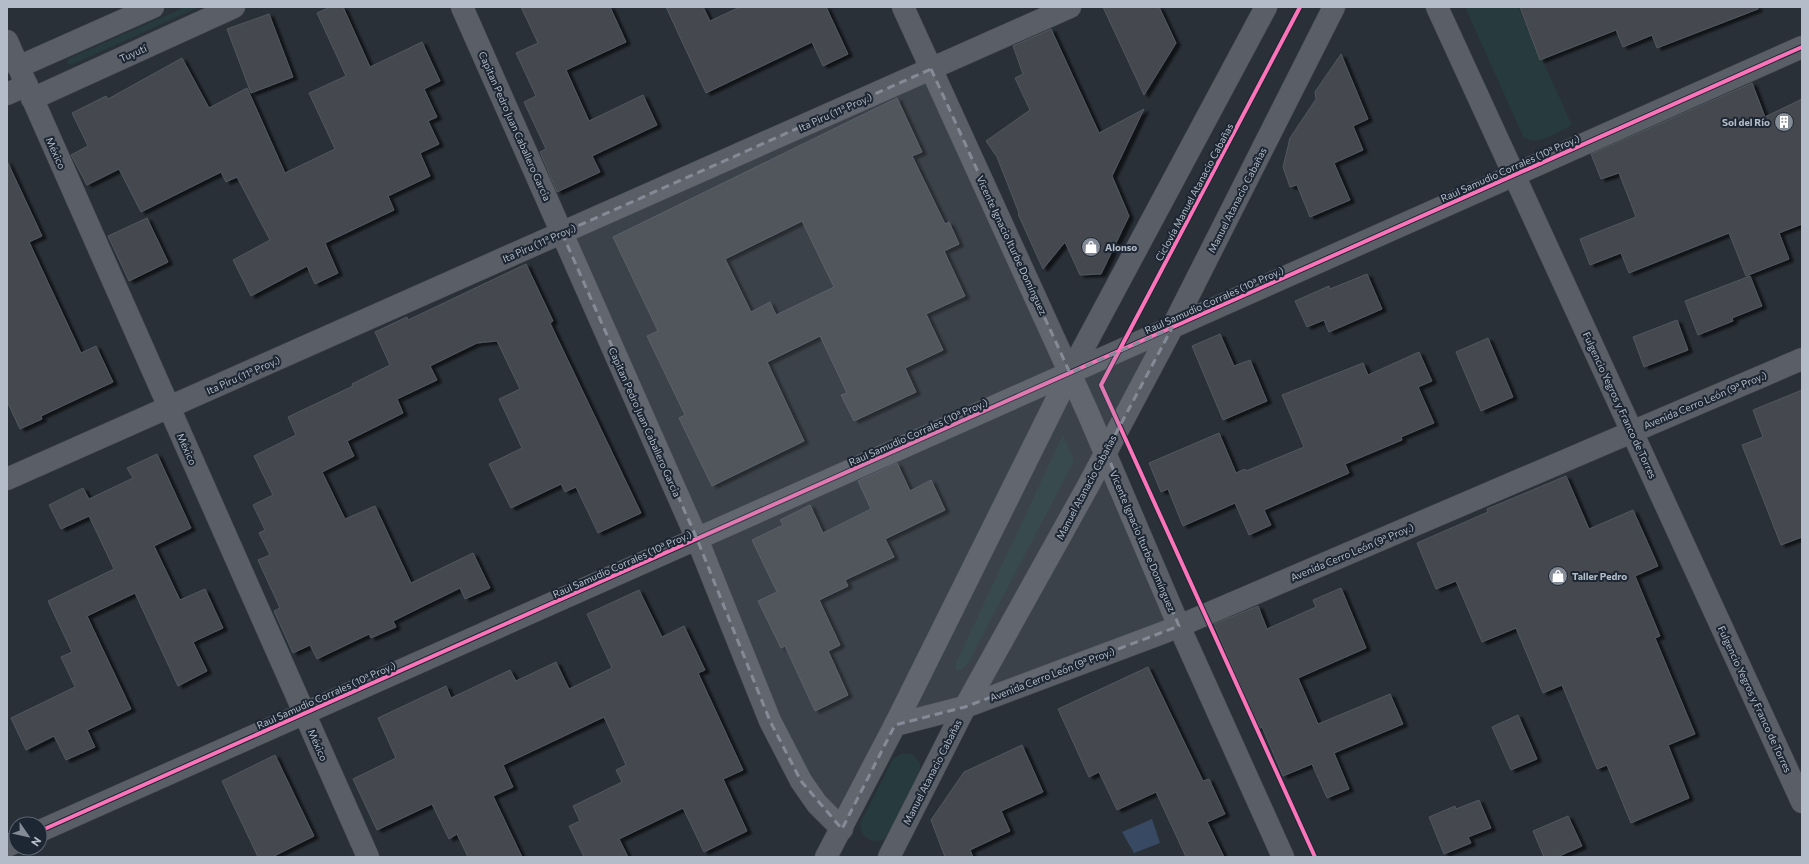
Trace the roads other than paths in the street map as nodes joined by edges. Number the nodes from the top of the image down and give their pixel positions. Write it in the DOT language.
graph roads {
  1 [pos="153,7"];
  2 [pos="234,7"];
  3 [pos="462,7"];
  4 [pos="903,7"];
  5 [pos="1070,7"];
  6 [pos="1266,7"];
  7 [pos="1334,7"];
  8 [pos="1437,7"];
  9 [pos="7,41"];
  10 [pos="1802,47"];
  11 [pos="931,69"];
  12 [pos="26,83"];
  13 [pos="7,94"];
  14 [pos="1514,175"];
  15 [pos="562,233"];
  16 [pos="1172,328"];
  17 [pos="1802,359"];
  18 [pos="1070,373"];
  19 [pos="169,407"];
  20 [pos="1632,432"];
  21 [pos="1106,452"];
  22 [pos="7,479"];
  23 [pos="697,539"];
  24 [pos="1179,626"];
  25 [pos="966,707"];
  26 [pos="304,714"];
  27 [pos="895,725"];
  28 [pos="1802,802"];
  29 [pos="48,827"];
  30 [pos="842,829"];
  31 [pos="368,857"];
  32 [pos="826,857"];
  33 [pos="889,857"];
  34 [pos="1283,857"];
  1 -- 12 [label="street, Tuyutí"];
  2 -- 12 [label="street, Tuyutí"];
  3 -- 15 [label="street, Capitan Pedro Juan Caballero Garcia"];
  4 -- 11 [label="street, Vicente Ignacio Iturbe Domínguez"];
  5 -- 11 [label="street, Ita Piru (11ª Proy.)"];
  6 -- 18 [label="street"];
  7 -- 16 [label="street, Manuel Atanacio Cabañas"];
  8 -- 14 [label="street, Fulgencio Yegros y Franco de Torres"];
  9 -- 12 [label="street, México"];
  10 -- 14 [label="street, Raul Samudio Corrales (10ª Proy.)"];
  11 -- 15 [label="street, Ita Piru (11ª Proy.)"];
  11 -- 18 [label="street, Vicente Ignacio Iturbe Domínguez"];
  12 -- 13 [label="street, Tuyutí"];
  12 -- 19 [label="street, México"];
  14 -- 16 [label="street, Raul Samudio Corrales (10ª Proy.)"];
  14 -- 20 [label="street, Fulgencio Yegros y Franco de Torres"];
  15 -- 19 [label="street, Ita Piru (11ª Proy.)"];
  15 -- 23 [label="street, Capitan Pedro Juan Caballero Garcia"];
  16 -- 18 [label="street, Raul Samudio Corrales (10ª Proy.)"];
  16 -- 21 [label="street, Manuel Atanacio Cabañas"];
  17 -- 20 [label="street, Avenida Cerro León (9ª Proy.)"];
  18 -- 21 [label="street, Vicente Ignacio Iturbe Domínguez"];
  18 -- 23 [label="street, Raul Samudio Corrales (10ª Proy.)"];
  18 -- 27 [label="street"];
  19 -- 22 [label="street, Ita Piru (11ª Proy.)"];
  19 -- 26 [label="street, México"];
  20 -- 24 [label="street, Avenida Cerro León (9ª Proy.)"];
  20 -- 28 [label="street, Fulgencio Yegros y Franco de Torres"];
  21 -- 24 [label="street, Vicente Ignacio Iturbe Domínguez"];
  21 -- 25 [label="street, Manuel Atanacio Cabañas"];
  23 -- 26 [label="street, Raul Samudio Corrales (10ª Proy.)"];
  23 -- 30 [label="street, Capitan Pedro Juan Caballero Garcia"];
  24 -- 25 [label="street, Avenida Cerro León (9ª Proy.)"];
  24 -- 34 [label="street, Vicente Ignacio Iturbe Domínguez"];
  25 -- 27 [label="street, Avenida Cerro León (9ª Proy.)"];
  25 -- 33 [label="street, Manuel Atanacio Cabañas"];
  26 -- 29 [label="street, Raul Samudio Corrales (10ª Proy.)"];
  26 -- 31 [label="street, México"];
  27 -- 30 [label="street"];
  30 -- 32 [label="street"];
}
